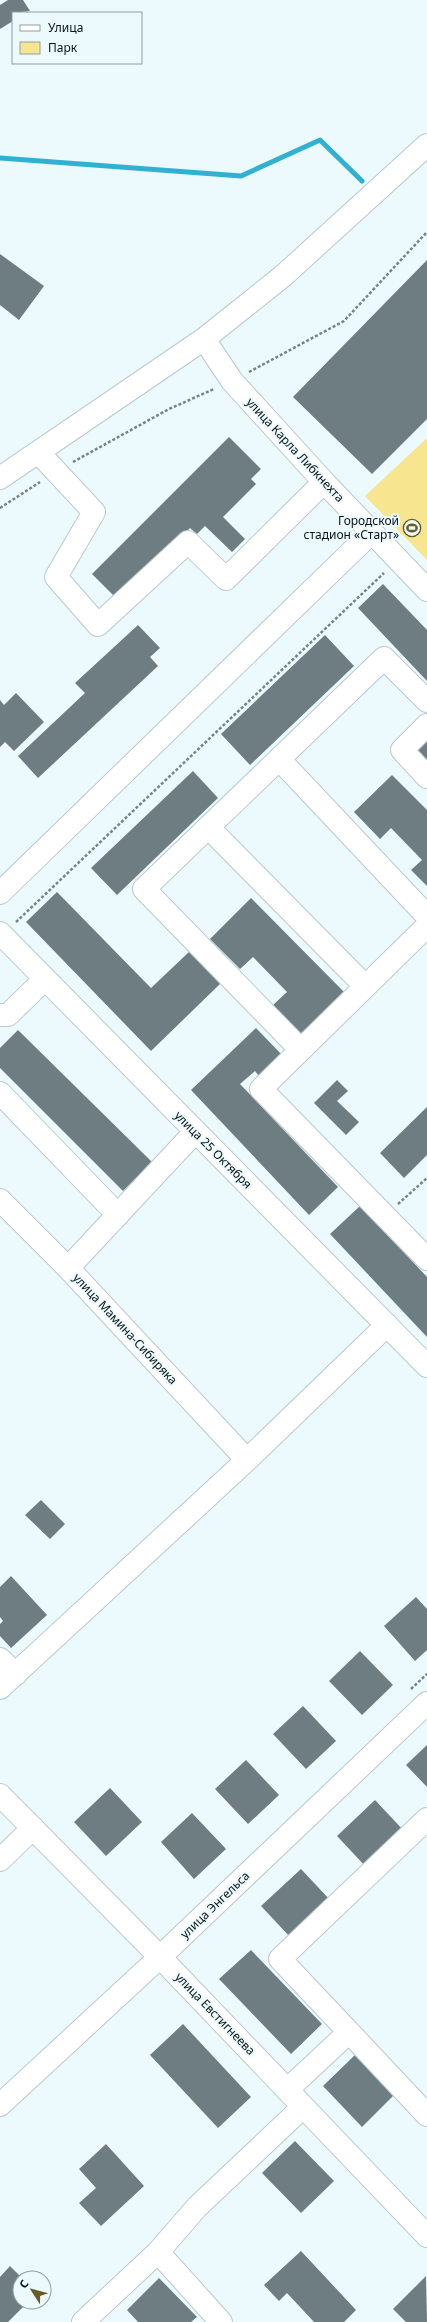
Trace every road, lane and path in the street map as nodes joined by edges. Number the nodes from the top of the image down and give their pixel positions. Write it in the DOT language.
graph roads {
  1 [pos="427,145"];
  2 [pos="204,339"];
  3 [pos="38,453"];
  4 [pos="0,478"];
  5 [pos="324,482"];
  6 [pos="372,532"];
  7 [pos="390,567"];
  8 [pos="427,590"];
  9 [pos="427,700"];
  10 [pos="427,725"];
  11 [pos="279,759"];
  12 [pos="427,777"];
  13 [pos="208,827"];
  14 [pos="0,893"];
  15 [pos="427,916"];
  16 [pos="427,926"];
  17 [pos="21,928"];
  18 [pos="0,933"];
  19 [pos="45,979"];
  20 [pos="365,986"];
  21 [pos="3,1018"];
  22 [pos="300,1049"];
  23 [pos="0,1093"];
  24 [pos="195,1132"];
  25 [pos="427,1178"];
  26 [pos="0,1200"];
  27 [pos="118,1215"];
  28 [pos="385,1216"];
  29 [pos="427,1259"];
  30 [pos="68,1268"];
  31 [pos="387,1325"];
  32 [pos="427,1366"];
  33 [pos="247,1460"];
  34 [pos="0,1659"];
  35 [pos="8,1681"];
  36 [pos="427,1704"];
  37 [pos="0,1795"];
  38 [pos="427,1819"];
  39 [pos="32,1828"];
  40 [pos="0,1860"];
  41 [pos="160,1958"];
  42 [pos="349,2032"];
  43 [pos="287,2090"];
  44 [pos="0,2105"];
  45 [pos="303,2107"];
  46 [pos="427,2115"];
  47 [pos="427,2236"];
  48 [pos="158,2252"];
  49 [pos="83,2322"];
  50 [pos="221,2322"];
  1 -- 2 [label="street"];
  2 -- 3 [label="street"];
  2 -- 5 [label="street, улица Карла Либкнехта"];
  3 -- 4 [label="street"];
  3 -- 5 [label="street"];
  5 -- 6 [label="street, улица Карла Либкнехта"];
  6 -- 8 [label="street, улица Карла Либкнехта"];
  6 -- 14 [label="street"];
  7 -- 17 [label="path"];
  9 -- 11 [label="street"];
  10 -- 12 [label="street"];
  11 -- 13 [label="street"];
  11 -- 15 [label="street"];
  13 -- 20 [label="street"];
  13 -- 22 [label="street"];
  16 -- 20 [label="street"];
  18 -- 19 [label="street, улица 25 Октября"];
  19 -- 21 [label="street"];
  19 -- 24 [label="street, улица 25 Октября"];
  20 -- 22 [label="street"];
  22 -- 28 [label="street"];
  23 -- 27 [label="street"];
  24 -- 27 [label="street"];
  24 -- 31 [label="street, улица 25 Октября"];
  25 -- 28 [label="path"];
  26 -- 30 [label="street, улица Мамина-Сибиряка"];
  27 -- 30 [label="street"];
  28 -- 29 [label="street"];
  30 -- 33 [label="street, улица Мамина-Сибиряка"];
  31 -- 32 [label="street, улица 25 Октября"];
  31 -- 33 [label="street"];
  33 -- 35 [label="street"];
  34 -- 35 [label="street"];
  36 -- 41 [label="street, улица Энгельса"];
  37 -- 39 [label="street, улица Евстигнеева"];
  38 -- 42 [label="street"];
  39 -- 40 [label="street"];
  39 -- 41 [label="street, улица Евстигнеева"];
  41 -- 43 [label="street, улица Евстигнеева"];
  41 -- 44 [label="street, улица Энгельса"];
  42 -- 43 [label="street"];
  42 -- 46 [label="street"];
  43 -- 45 [label="street, улица Евстигнеева"];
  45 -- 47 [label="street, улица Евстигнеева"];
  45 -- 48 [label="street"];
  48 -- 49 [label="street"];
  48 -- 50 [label="street"];
}
